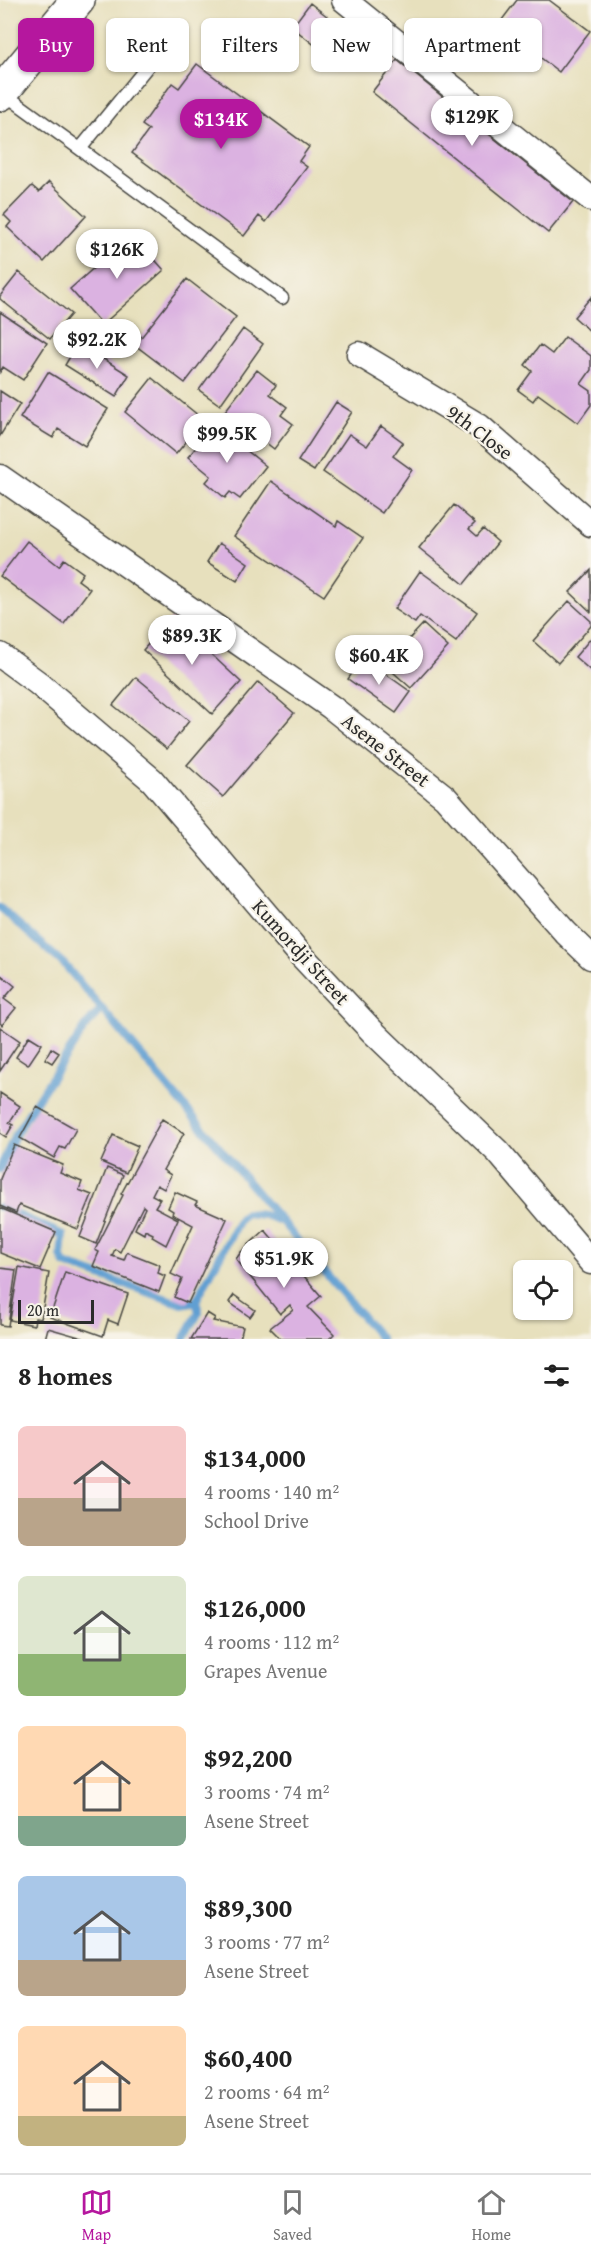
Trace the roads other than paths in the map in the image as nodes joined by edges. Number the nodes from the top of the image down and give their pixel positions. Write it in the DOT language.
graph roads {
  1 [pos="78,0"];
  2 [pos="344,0"];
  3 [pos="143,72"];
  4 [pos="1,93"];
  5 [pos="80,149"];
  6 [pos="591,199"];
  7 [pos="282,298"];
  8 [pos="359,354"];
  9 [pos="0,477"];
  10 [pos="591,524"];
  11 [pos="0,655"];
  12 [pos="591,957"];
  13 [pos="591,1262"];
  1 -- 4 [label="street"];
  2 -- 6 [label="street"];
  3 -- 5 [label="lane"];
  4 -- 5 [label="lane"];
  5 -- 7 [label="lane"];
  8 -- 10 [label="street, 9th Close"];
  9 -- 12 [label="street, Asene Street"];
  11 -- 13 [label="street, Kumordji Street"];
}
